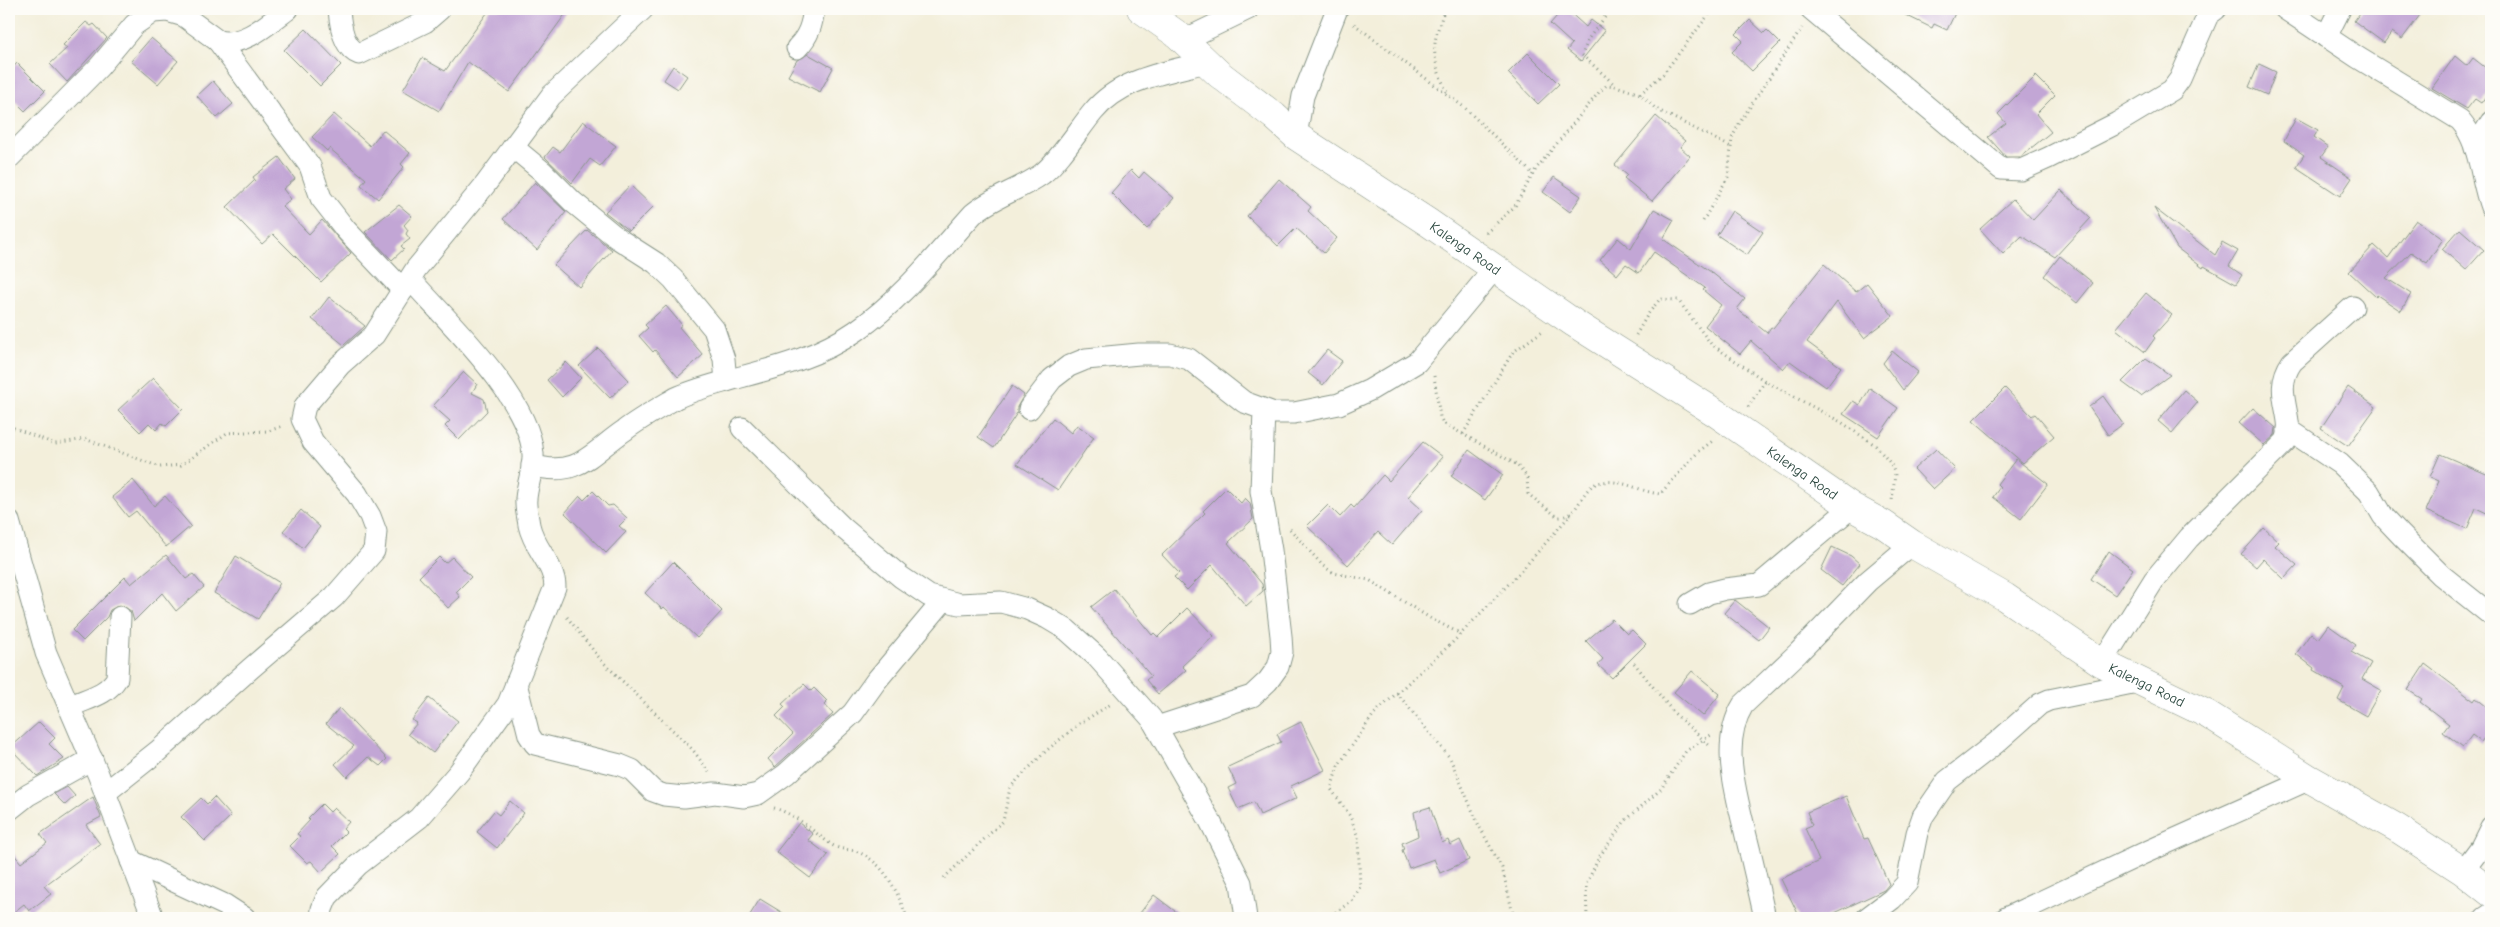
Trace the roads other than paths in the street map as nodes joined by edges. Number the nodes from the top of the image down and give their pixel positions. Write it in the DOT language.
graph roads {
  1 [pos="288,9"];
  2 [pos="339,9"];
  3 [pos="440,9"];
  4 [pos="643,9"];
  5 [pos="814,9"];
  6 [pos="1141,9"];
  7 [pos="1248,9"];
  8 [pos="1330,9"];
  9 [pos="2216,9"];
  10 [pos="2285,9"];
  11 [pos="2340,9"];
  12 [pos="1812,10"];
  13 [pos="192,16"];
  14 [pos="2326,37"];
  15 [pos="1184,40"];
  16 [pos="218,41"];
  17 [pos="798,48"];
  18 [pos="1206,62"];
  19 [pos="2491,122"];
  20 [pos="1296,136"];
  21 [pos="513,146"];
  22 [pos="2475,148"];
  23 [pos="9,158"];
  24 [pos="2487,186"];
  25 [pos="2491,207"];
  26 [pos="1494,269"];
  27 [pos="406,285"];
  28 [pos="2353,307"];
  29 [pos="726,381"];
  30 [pos="1029,409"];
  31 [pos="1264,411"];
  32 [pos="742,428"];
  33 [pos="2288,429"];
  34 [pos="532,465"];
  35 [pos="1852,507"];
  36 [pos="9,521"];
  37 [pos="1912,544"];
  38 [pos="943,602"];
  39 [pos="1690,604"];
  40 [pos="2491,615"];
  41 [pos="120,617"];
  42 [pos="2102,663"];
  43 [pos="2142,681"];
  44 [pos="516,684"];
  45 [pos="69,706"];
  46 [pos="1157,727"];
  47 [pos="92,759"];
  48 [pos="2310,779"];
  49 [pos="106,793"];
  50 [pos="9,810"];
  51 [pos="2491,827"];
  52 [pos="131,861"];
  53 [pos="2463,871"];
  54 [pos="2491,894"];
  55 [pos="2491,914"];
  56 [pos="153,918"];
  57 [pos="246,918"];
  58 [pos="321,918"];
  59 [pos="1246,918"];
  60 [pos="1765,918"];
  61 [pos="1868,918"];
  62 [pos="2006,918"];
  63 [pos="2486,918"];
  1 -- 16 [label="street"];
  2 -- 3 [label="street"];
  4 -- 21 [label="street"];
  5 -- 17 [label="street"];
  6 -- 15 [label="main road, Kalenga Road"];
  7 -- 15 [label="street"];
  8 -- 20 [label="street"];
  9 -- 12 [label="street"];
  10 -- 14 [label="street"];
  11 -- 14 [label="street"];
  13 -- 16 [label="street"];
  13 -- 23 [label="street"];
  14 -- 22 [label="street"];
  15 -- 18 [label="main road, Kalenga Road"];
  16 -- 27 [label="street"];
  18 -- 20 [label="main road, Kalenga Road"];
  18 -- 29 [label="street"];
  19 -- 22 [label="street"];
  20 -- 26 [label="main road, Kalenga Road"];
  21 -- 27 [label="street"];
  21 -- 29 [label="street"];
  22 -- 24 [label="street"];
  24 -- 25 [label="street"];
  26 -- 31 [label="street"];
  26 -- 35 [label="main road, Kalenga Road"];
  27 -- 34 [label="street"];
  27 -- 49 [label="street"];
  28 -- 33 [label="street"];
  29 -- 34 [label="street"];
  30 -- 31 [label="street"];
  31 -- 46 [label="street"];
  32 -- 38 [label="street"];
  33 -- 40 [label="street"];
  33 -- 42 [label="street"];
  34 -- 44 [label="street"];
  35 -- 37 [label="main road, Kalenga Road"];
  35 -- 39 [label="street"];
  36 -- 45 [label="street"];
  37 -- 42 [label="main road, Kalenga Road"];
  37 -- 60 [label="street"];
  38 -- 44 [label="street"];
  38 -- 46 [label="street"];
  41 -- 45 [label="street"];
  42 -- 43 [label="main road, Kalenga Road"];
  43 -- 48 [label="main road, Kalenga Road"];
  43 -- 61 [label="street"];
  44 -- 58 [label="street"];
  45 -- 47 [label="street"];
  46 -- 59 [label="street"];
  47 -- 49 [label="street"];
  47 -- 50 [label="street"];
  48 -- 53 [label="main road, Kalenga Road"];
  48 -- 62 [label="street"];
  49 -- 52 [label="street"];
  51 -- 53 [label="street"];
  52 -- 56 [label="street"];
  52 -- 57 [label="street"];
  53 -- 54 [label="main road, Kalenga Road"];
  55 -- 63 [label="street"];
}
